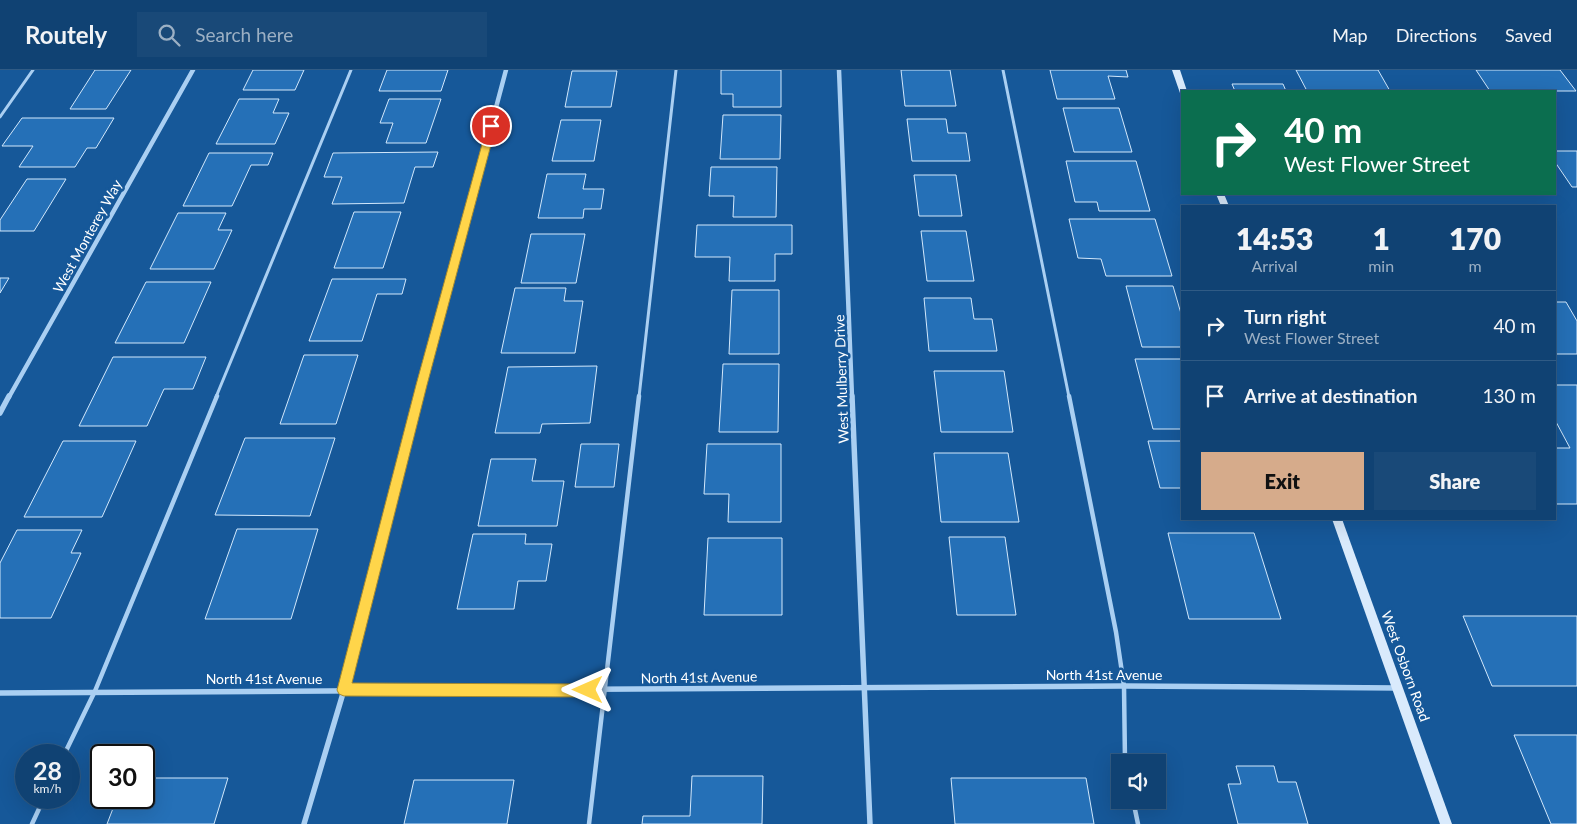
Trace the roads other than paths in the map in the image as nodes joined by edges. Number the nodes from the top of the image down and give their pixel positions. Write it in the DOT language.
graph roads {
  1 [pos="33,70"];
  2 [pos="193,70"];
  3 [pos="352,70"];
  4 [pos="506,70"];
  5 [pos="676,70"];
  6 [pos="839,70"];
  7 [pos="1004,70"];
  8 [pos="1176,70"];
  9 [pos="1184,90"];
  10 [pos="0,117"];
  11 [pos="0,413"];
  12 [pos="1337,520"];
  13 [pos="1124,686"];
  14 [pos="864,687"];
  15 [pos="1398,688"];
  16 [pos="344,690"];
  17 [pos="606,690"];
  18 [pos="95,691"];
  19 [pos="0,693"];
  20 [pos="69,744"];
  21 [pos="1125,754"];
  22 [pos="39,809"];
  23 [pos="1135,809"];
  24 [pos="32,824"];
  25 [pos="304,824"];
  26 [pos="589,824"];
  27 [pos="870,824"];
  28 [pos="1138,824"];
  29 [pos="1446,824"];
  1 -- 10 [label="lane"];
  2 -- 11 [label="street, West Monterey Way"];
  3 -- 18 [label="lane"];
  4 -- 16 [label="street"];
  5 -- 17 [label="lane"];
  6 -- 14 [label="street, West Mulberry Drive"];
  7 -- 13 [label="lane"];
  8 -- 9 [label="street"];
  12 -- 15 [label="street, West Osborn Road"];
  13 -- 14 [label="street, North 41st Avenue"];
  13 -- 15 [label="street, North 41st Avenue"];
  13 -- 21 [label="lane"];
  14 -- 17 [label="street, North 41st Avenue"];
  14 -- 27 [label="street, West Mulberry Drive"];
  15 -- 29 [label="street, West Osborn Road"];
  16 -- 17 [label="street, North 41st Avenue"];
  16 -- 18 [label="street, North 41st Avenue"];
  16 -- 25 [label="street"];
  17 -- 26 [label="lane"];
  18 -- 19 [label="street, North 41st Avenue"];
  18 -- 20 [label="lane"];
  22 -- 24 [label="lane"];
  23 -- 28 [label="lane"];
}
